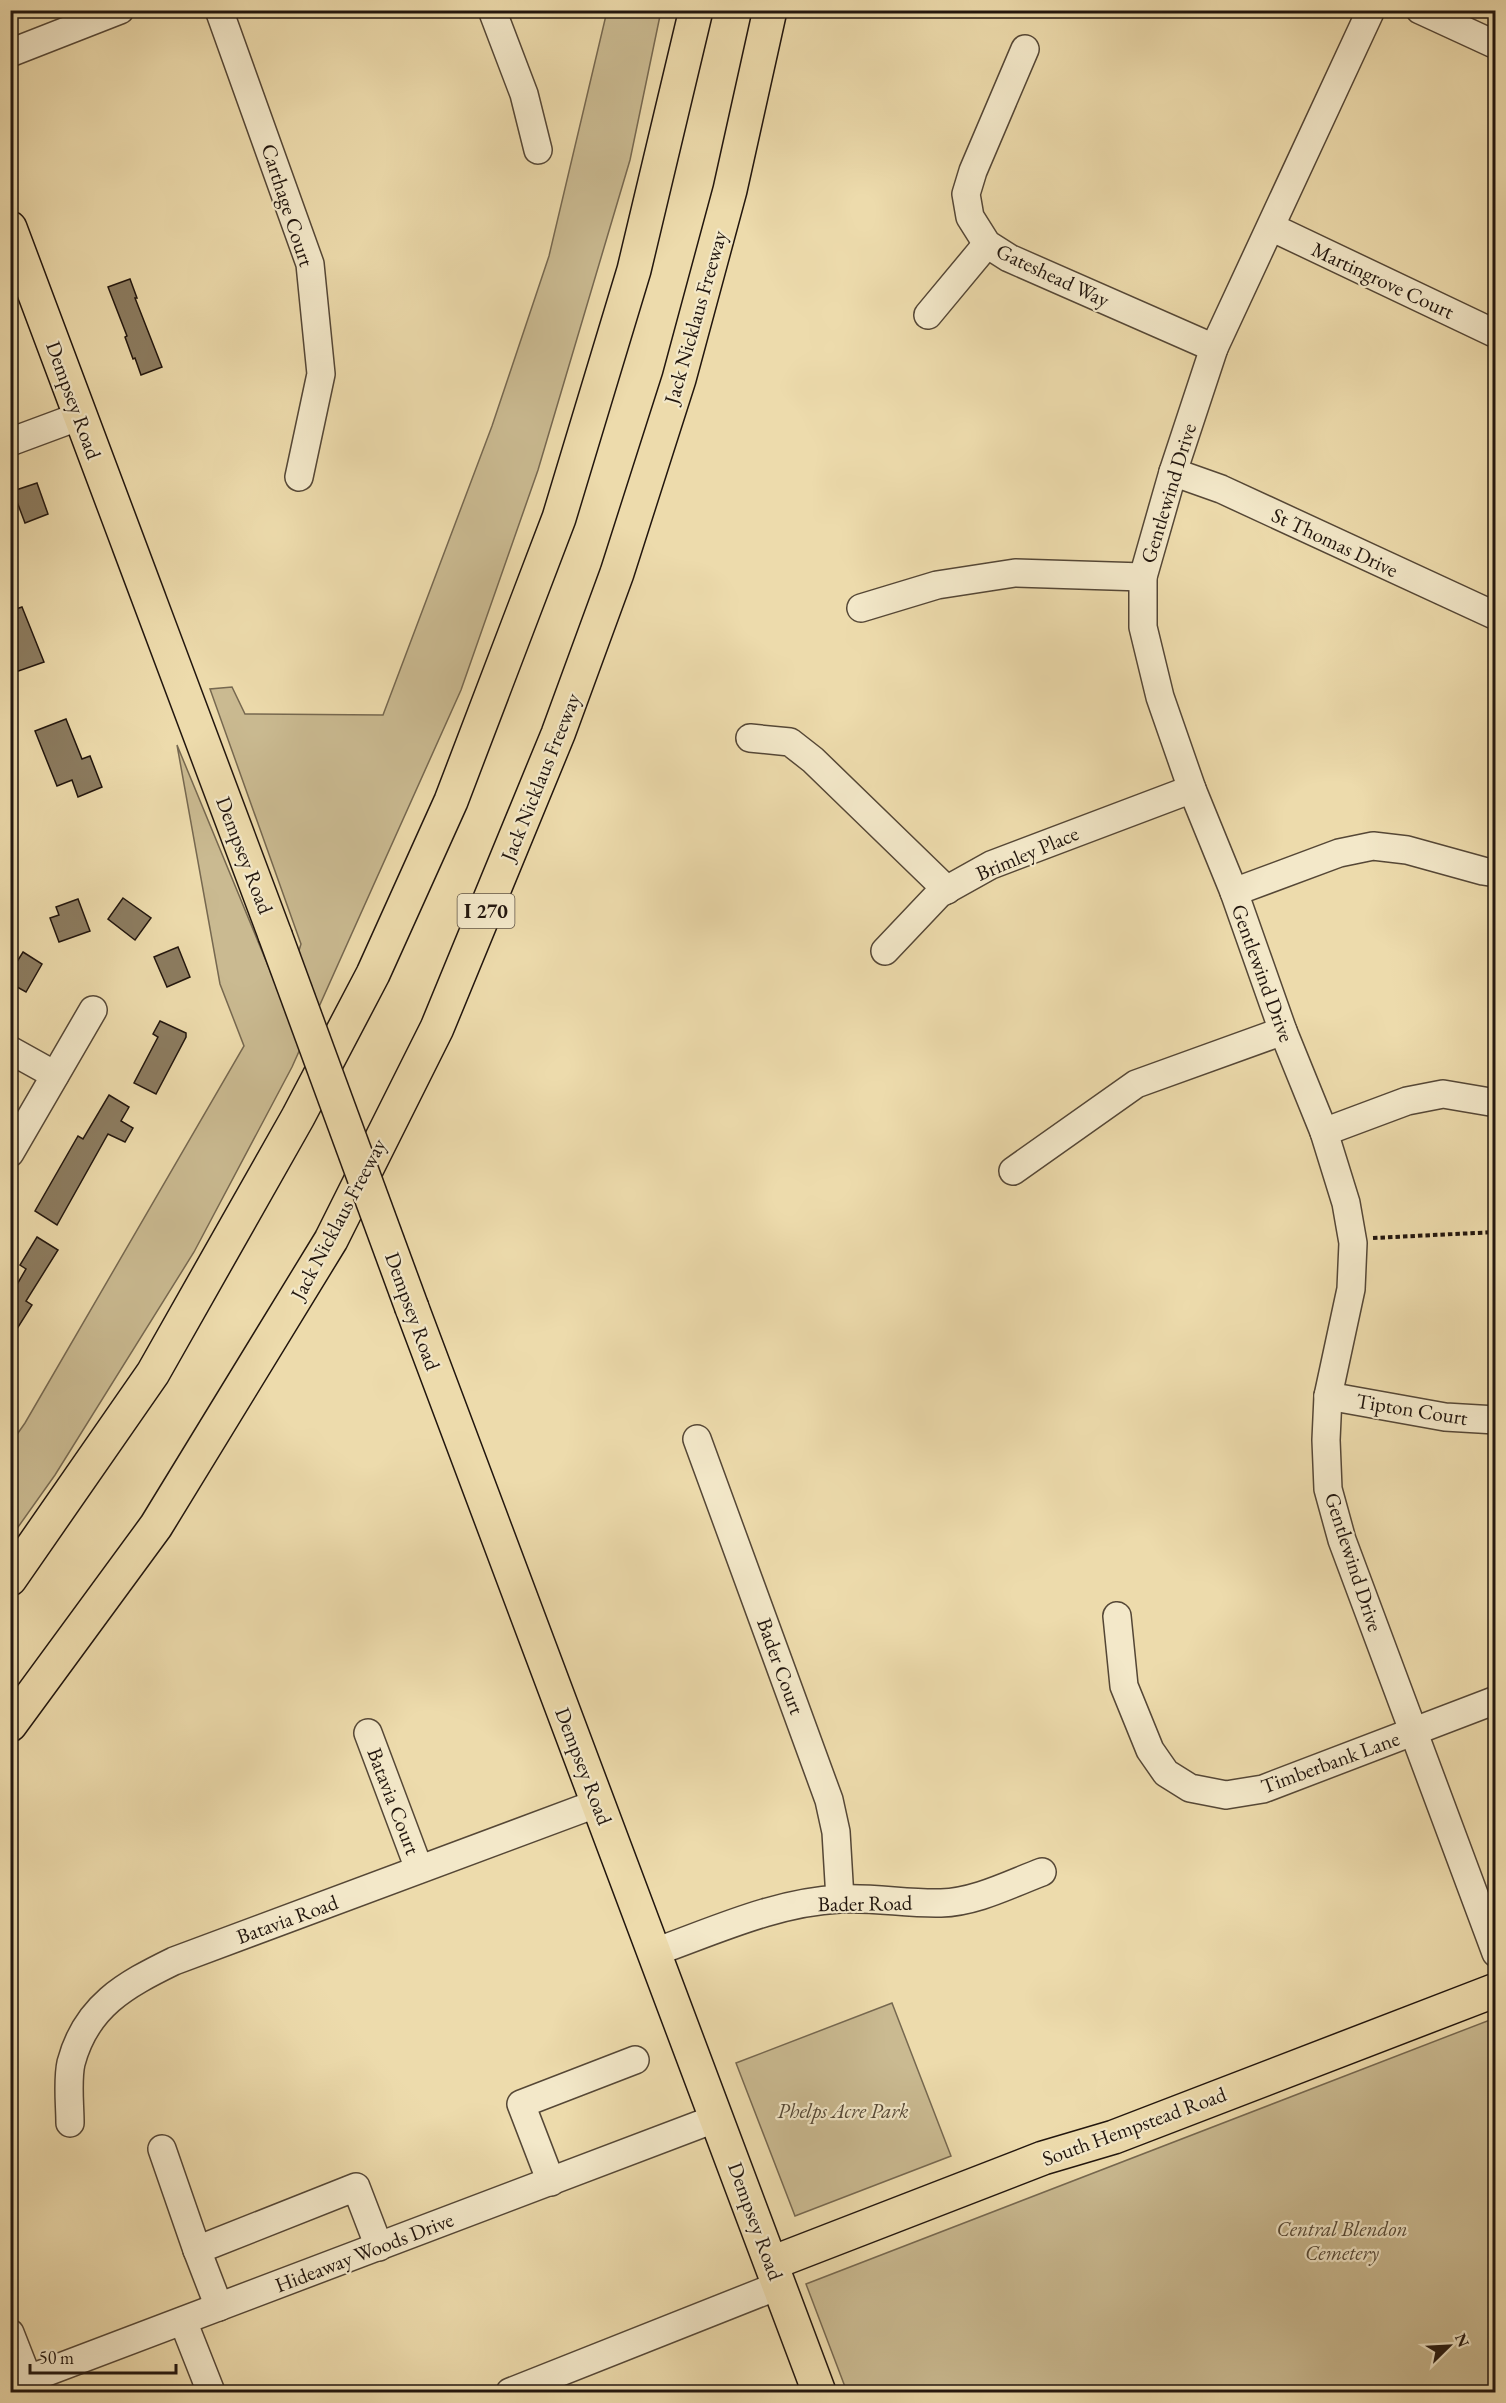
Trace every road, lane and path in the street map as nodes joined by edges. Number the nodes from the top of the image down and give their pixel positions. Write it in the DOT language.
graph roads {
  1 [pos="120,10"];
  2 [pos="219,10"];
  3 [pos="492,10"];
  4 [pos="696,10"];
  5 [pos="770,10"];
  6 [pos="1371,10"];
  7 [pos="1420,10"];
  8 [pos="1496,45"];
  9 [pos="1025,49"];
  10 [pos="10,53"];
  11 [pos="538,150"];
  12 [pos="1271,227"];
  13 [pos="10,228"];
  14 [pos="987,244"];
  15 [pos="928,315"];
  16 [pos="1496,334"];
  17 [pos="1214,348"];
  18 [pos="80,417"];
  19 [pos="10,442"];
  20 [pos="1173,471"];
  21 [pos="299,477"];
  22 [pos="1143,577"];
  23 [pos="861,608"];
  24 [pos="1496,616"];
  25 [pos="750,738"];
  26 [pos="1192,789"];
  27 [pos="1496,873"];
  28 [pos="947,890"];
  29 [pos="1234,892"];
  30 [pos="885,951"];
  31 [pos="93,1010"];
  32 [pos="1283,1031"];
  33 [pos="10,1050"];
  34 [pos="55,1076"];
  35 [pos="1496,1103"];
  36 [pos="1324,1132"];
  37 [pos="10,1153"];
  38 [pos="1013,1171"];
  39 [pos="1496,1232"];
  40 [pos="1353,1244"];
  41 [pos="1329,1396"];
  42 [pos="1496,1420"];
  43 [pos="697,1439"];
  44 [pos="10,1579"];
  45 [pos="1117,1616"];
  46 [pos="1496,1700"];
  47 [pos="10,1725"];
  48 [pos="1413,1731"];
  49 [pos="368,1733"];
  50 [pos="598,1803"];
  51 [pos="419,1869"];
  52 [pos="1042,1872"];
  53 [pos="840,1899"];
  54 [pos="655,1952"];
  55 [pos="1496,1953"];
  56 [pos="1496,1990"];
  57 [pos="636,2060"];
  58 [pos="717,2118"];
  59 [pos="70,2124"];
  60 [pos="162,2149"];
  61 [pos="551,2182"];
  62 [pos="379,2247"];
  63 [pos="197,2250"];
  64 [pos="776,2274"];
  65 [pos="219,2307"];
  66 [pos="183,2321"];
  67 [pos="10,2333"];
  68 [pos="19,2382"];
  69 [pos="211,2392"];
  70 [pos="510,2392"];
  71 [pos="819,2392"];
  1 -- 10 [label="street"];
  2 -- 21 [label="street, Carthage Court"];
  3 -- 11 [label="street"];
  4 -- 44 [label="main road"];
  5 -- 47 [label="main road, Jack Nicklaus Freeway / I 270"];
  6 -- 12 [label="street, Gentlewind Drive"];
  7 -- 8 [label="street"];
  9 -- 14 [label="street, Gateshead Way"];
  12 -- 16 [label="street, Martingrove Court"];
  12 -- 17 [label="street, Gentlewind Drive"];
  13 -- 18 [label="main road, Dempsey Road"];
  14 -- 15 [label="street"];
  14 -- 17 [label="street, Gateshead Way"];
  17 -- 20 [label="street, Gentlewind Drive"];
  18 -- 19 [label="street"];
  18 -- 50 [label="main road, Dempsey Road, bridge"];
  20 -- 22 [label="street, Gentlewind Drive"];
  20 -- 24 [label="street, St Thomas Drive"];
  22 -- 23 [label="street"];
  22 -- 26 [label="street, Gentlewind Drive"];
  25 -- 28 [label="street"];
  26 -- 28 [label="street, Brimley Place"];
  26 -- 29 [label="street, Gentlewind Drive"];
  27 -- 29 [label="street"];
  28 -- 30 [label="street, Brimley Place"];
  29 -- 32 [label="street, Gentlewind Drive"];
  31 -- 34 [label="street"];
  32 -- 36 [label="street, Gentlewind Drive"];
  32 -- 38 [label="street"];
  33 -- 34 [label="street"];
  34 -- 37 [label="street"];
  35 -- 36 [label="street"];
  36 -- 40 [label="street, Gentlewind Drive"];
  39 -- 40 [label="path"];
  40 -- 41 [label="street, Gentlewind Drive"];
  41 -- 42 [label="street, Tipton Court"];
  41 -- 48 [label="street, Gentlewind Drive"];
  43 -- 53 [label="street, Bader Court"];
  45 -- 48 [label="street, Timberbank Lane"];
  46 -- 48 [label="street, Timberbank Lane"];
  48 -- 55 [label="street, Gentlewind Drive"];
  49 -- 51 [label="street, Batavia Court"];
  50 -- 51 [label="street, Batavia Road"];
  50 -- 54 [label="main road, Dempsey Road"];
  51 -- 59 [label="street, Batavia Road"];
  52 -- 53 [label="street, Bader Road"];
  53 -- 54 [label="street, Bader Road"];
  54 -- 58 [label="main road, Dempsey Road"];
  56 -- 64 [label="main road, South Hempstead Road"];
  57 -- 61 [label="street"];
  58 -- 61 [label="street, Hideaway Woods Drive"];
  58 -- 64 [label="main road, Dempsey Road"];
  60 -- 63 [label="street"];
  61 -- 62 [label="street, Hideaway Woods Drive"];
  62 -- 63 [label="street"];
  62 -- 65 [label="street, Hideaway Woods Drive"];
  63 -- 65 [label="street"];
  64 -- 70 [label="street"];
  64 -- 71 [label="main road, Dempsey Road"];
  65 -- 66 [label="street, Hideaway Woods Drive"];
  66 -- 68 [label="street, Hideaway Woods Drive"];
  66 -- 69 [label="street"];
  67 -- 68 [label="street"];
}
